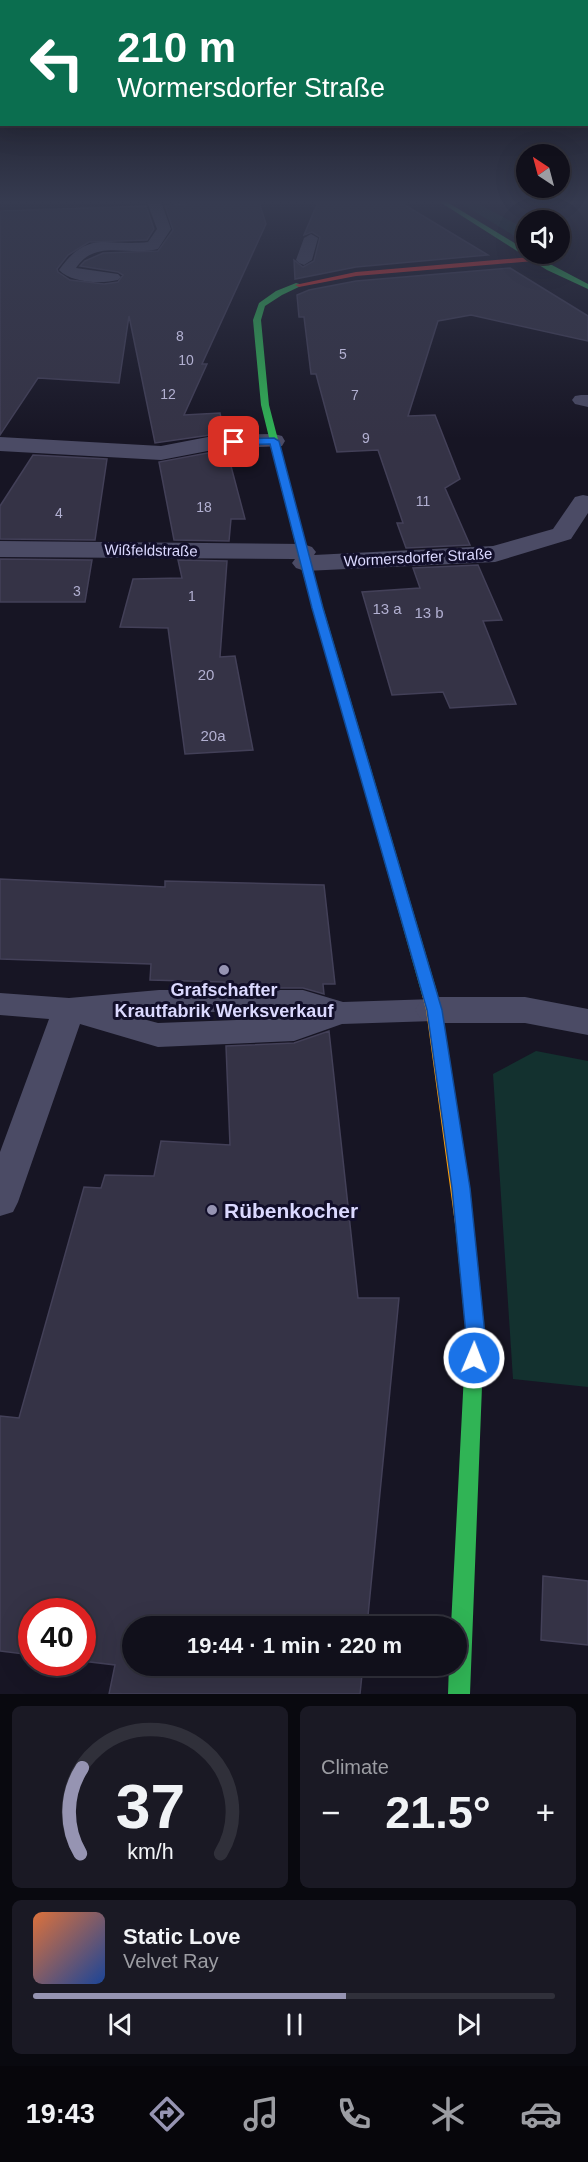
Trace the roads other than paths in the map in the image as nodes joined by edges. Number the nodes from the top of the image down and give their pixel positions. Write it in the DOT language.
graph roads {
  1 [pos="312,281"];
  2 [pos="574,281"];
  3 [pos="588,288"];
  4 [pos="274,441"];
  5 [pos="0,444"];
  6 [pos="583,502"];
  7 [pos="0,549"];
  8 [pos="304,557"];
  9 [pos="0,1004"];
  10 [pos="69,1009"];
  11 [pos="434,1010"];
  12 [pos="588,1022"];
  13 [pos="0,1202"];
  14 [pos="459,1694"];
  1 -- 4 [label="street"];
  2 -- 3 [label="street"];
  4 -- 5 [label="street"];
  4 -- 8 [label="street"];
  6 -- 8 [label="street, Wormersdorfer Straße"];
  7 -- 8 [label="street, Wißfeldstraße"];
  8 -- 11 [label="street"];
  9 -- 10 [label="lane"];
  10 -- 11 [label="lane"];
  10 -- 13 [label="lane"];
  11 -- 12 [label="street"];
  11 -- 14 [label="street"];
}
